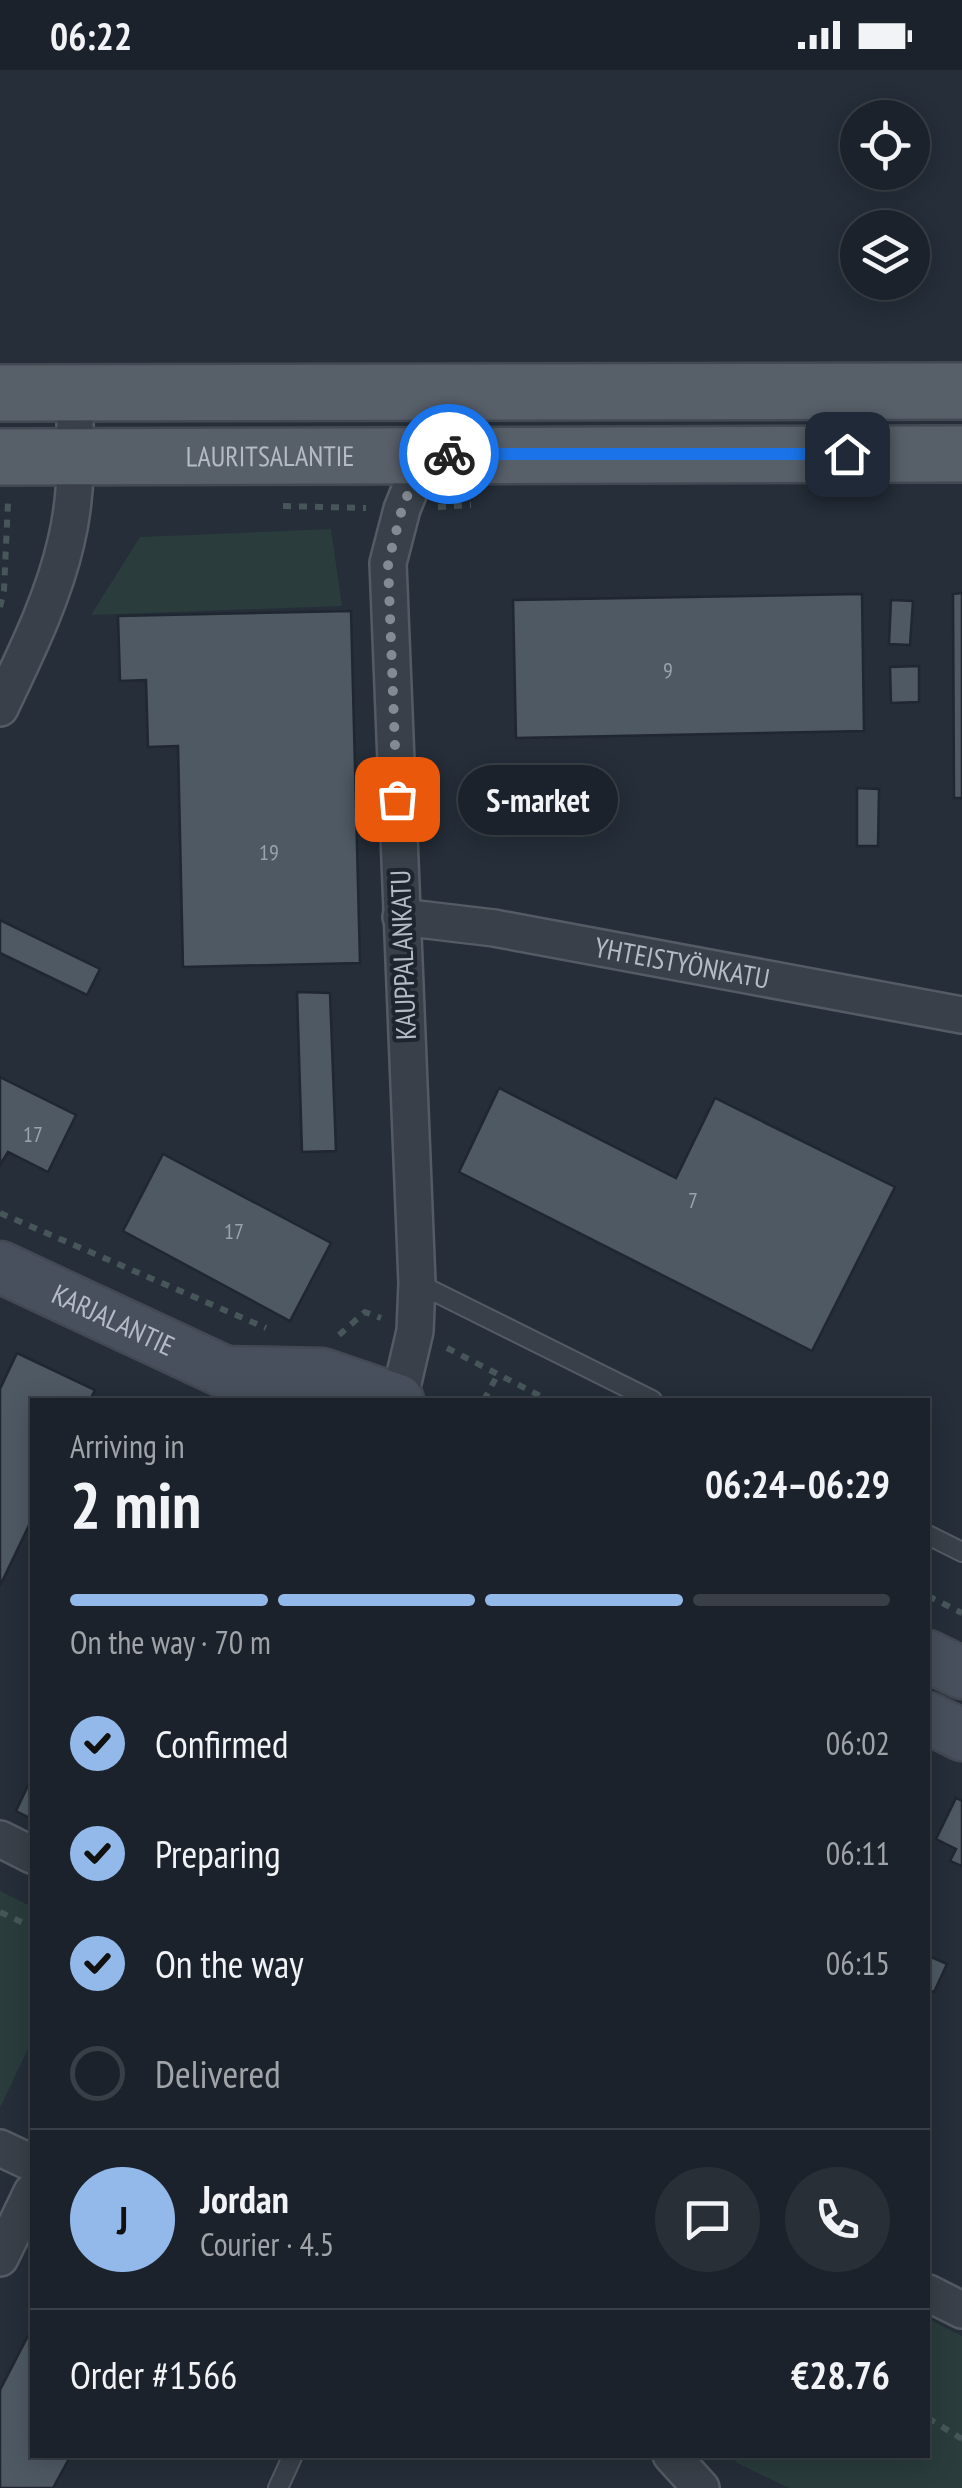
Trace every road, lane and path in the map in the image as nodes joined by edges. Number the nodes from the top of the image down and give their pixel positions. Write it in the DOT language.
graph roads {
  1 [pos="962,391"];
  2 [pos="0,393"];
  3 [pos="74,394"];
  4 [pos="424,454"];
  5 [pos="962,454"];
  6 [pos="76,455"];
  7 [pos="4,479"];
  8 [pos="0,606"];
  9 [pos="0,708"];
  10 [pos="401,917"];
  11 [pos="962,1016"];
  12 [pos="0,1213"];
  13 [pos="0,1266"];
  14 [pos="417,1284"];
  15 [pos="415,1331"];
  16 [pos="279,1334"];
  17 [pos="332,1342"];
  18 [pos="225,1372"];
  19 [pos="498,1374"];
  20 [pos="269,1398"];
  21 [pos="393,1398"];
  22 [pos="399,1398"];
  23 [pos="485,1398"];
  24 [pos="544,1398"];
  25 [pos="648,1398"];
  26 [pos="930,1536"];
  27 [pos="962,1552"];
  28 [pos="930,1597"];
  29 [pos="962,1613"];
  30 [pos="930,1657"];
  31 [pos="962,1673"];
  32 [pos="930,1719"];
  33 [pos="962,1735"];
  34 [pos="0,1839"];
  35 [pos="30,1854"];
  36 [pos="0,1912"];
  37 [pos="30,1927"];
  38 [pos="0,2148"];
  39 [pos="30,2162"];
  40 [pos="30,2196"];
  41 [pos="0,2258"];
  42 [pos="930,2295"];
  43 [pos="962,2310"];
  44 [pos="930,2419"];
  45 [pos="962,2439"];
  46 [pos="292,2458"];
  47 [pos="674,2458"];
  48 [pos="278,2488"];
  49 [pos="701,2488"];
  1 -- 3 [label="main road"];
  2 -- 3 [label="main road"];
  3 -- 6 [label="street"];
  4 -- 5 [label="main road, LAURITSALANTIE"];
  4 -- 6 [label="main road, LAURITSALANTIE"];
  4 -- 10 [label="street, KAUPPALANKATU"];
  6 -- 7 [label="main road, LAURITSALANTIE"];
  6 -- 9 [label="street"];
  7 -- 8 [label="path"];
  10 -- 11 [label="street, YHTEISTYÖNKATU"];
  10 -- 14 [label="street, KAUPPALANKATU"];
  12 -- 16 [label="path"];
  13 -- 18 [label="main road, KARJALANTIE"];
  14 -- 15 [label="street, KAUPPALANKATU"];
  14 -- 25 [label="lane"];
  15 -- 17 [label="path"];
  15 -- 19 [label="path"];
  15 -- 22 [label="street, KAUPPALANKATU"];
  18 -- 20 [label="main road, KARJALANTIE"];
  18 -- 21 [label="main road, KARJALANTIE"];
  19 -- 23 [label="path"];
  19 -- 24 [label="path"];
  26 -- 27 [label="lane"];
  28 -- 29 [label="path"];
  30 -- 31 [label="main road"];
  32 -- 33 [label="main road"];
  34 -- 35 [label="street"];
  36 -- 37 [label="path"];
  38 -- 39 [label="street"];
  40 -- 41 [label="street"];
  42 -- 43 [label="street"];
  44 -- 45 [label="path"];
  46 -- 48 [label="lane"];
  47 -- 49 [label="street"];
}
